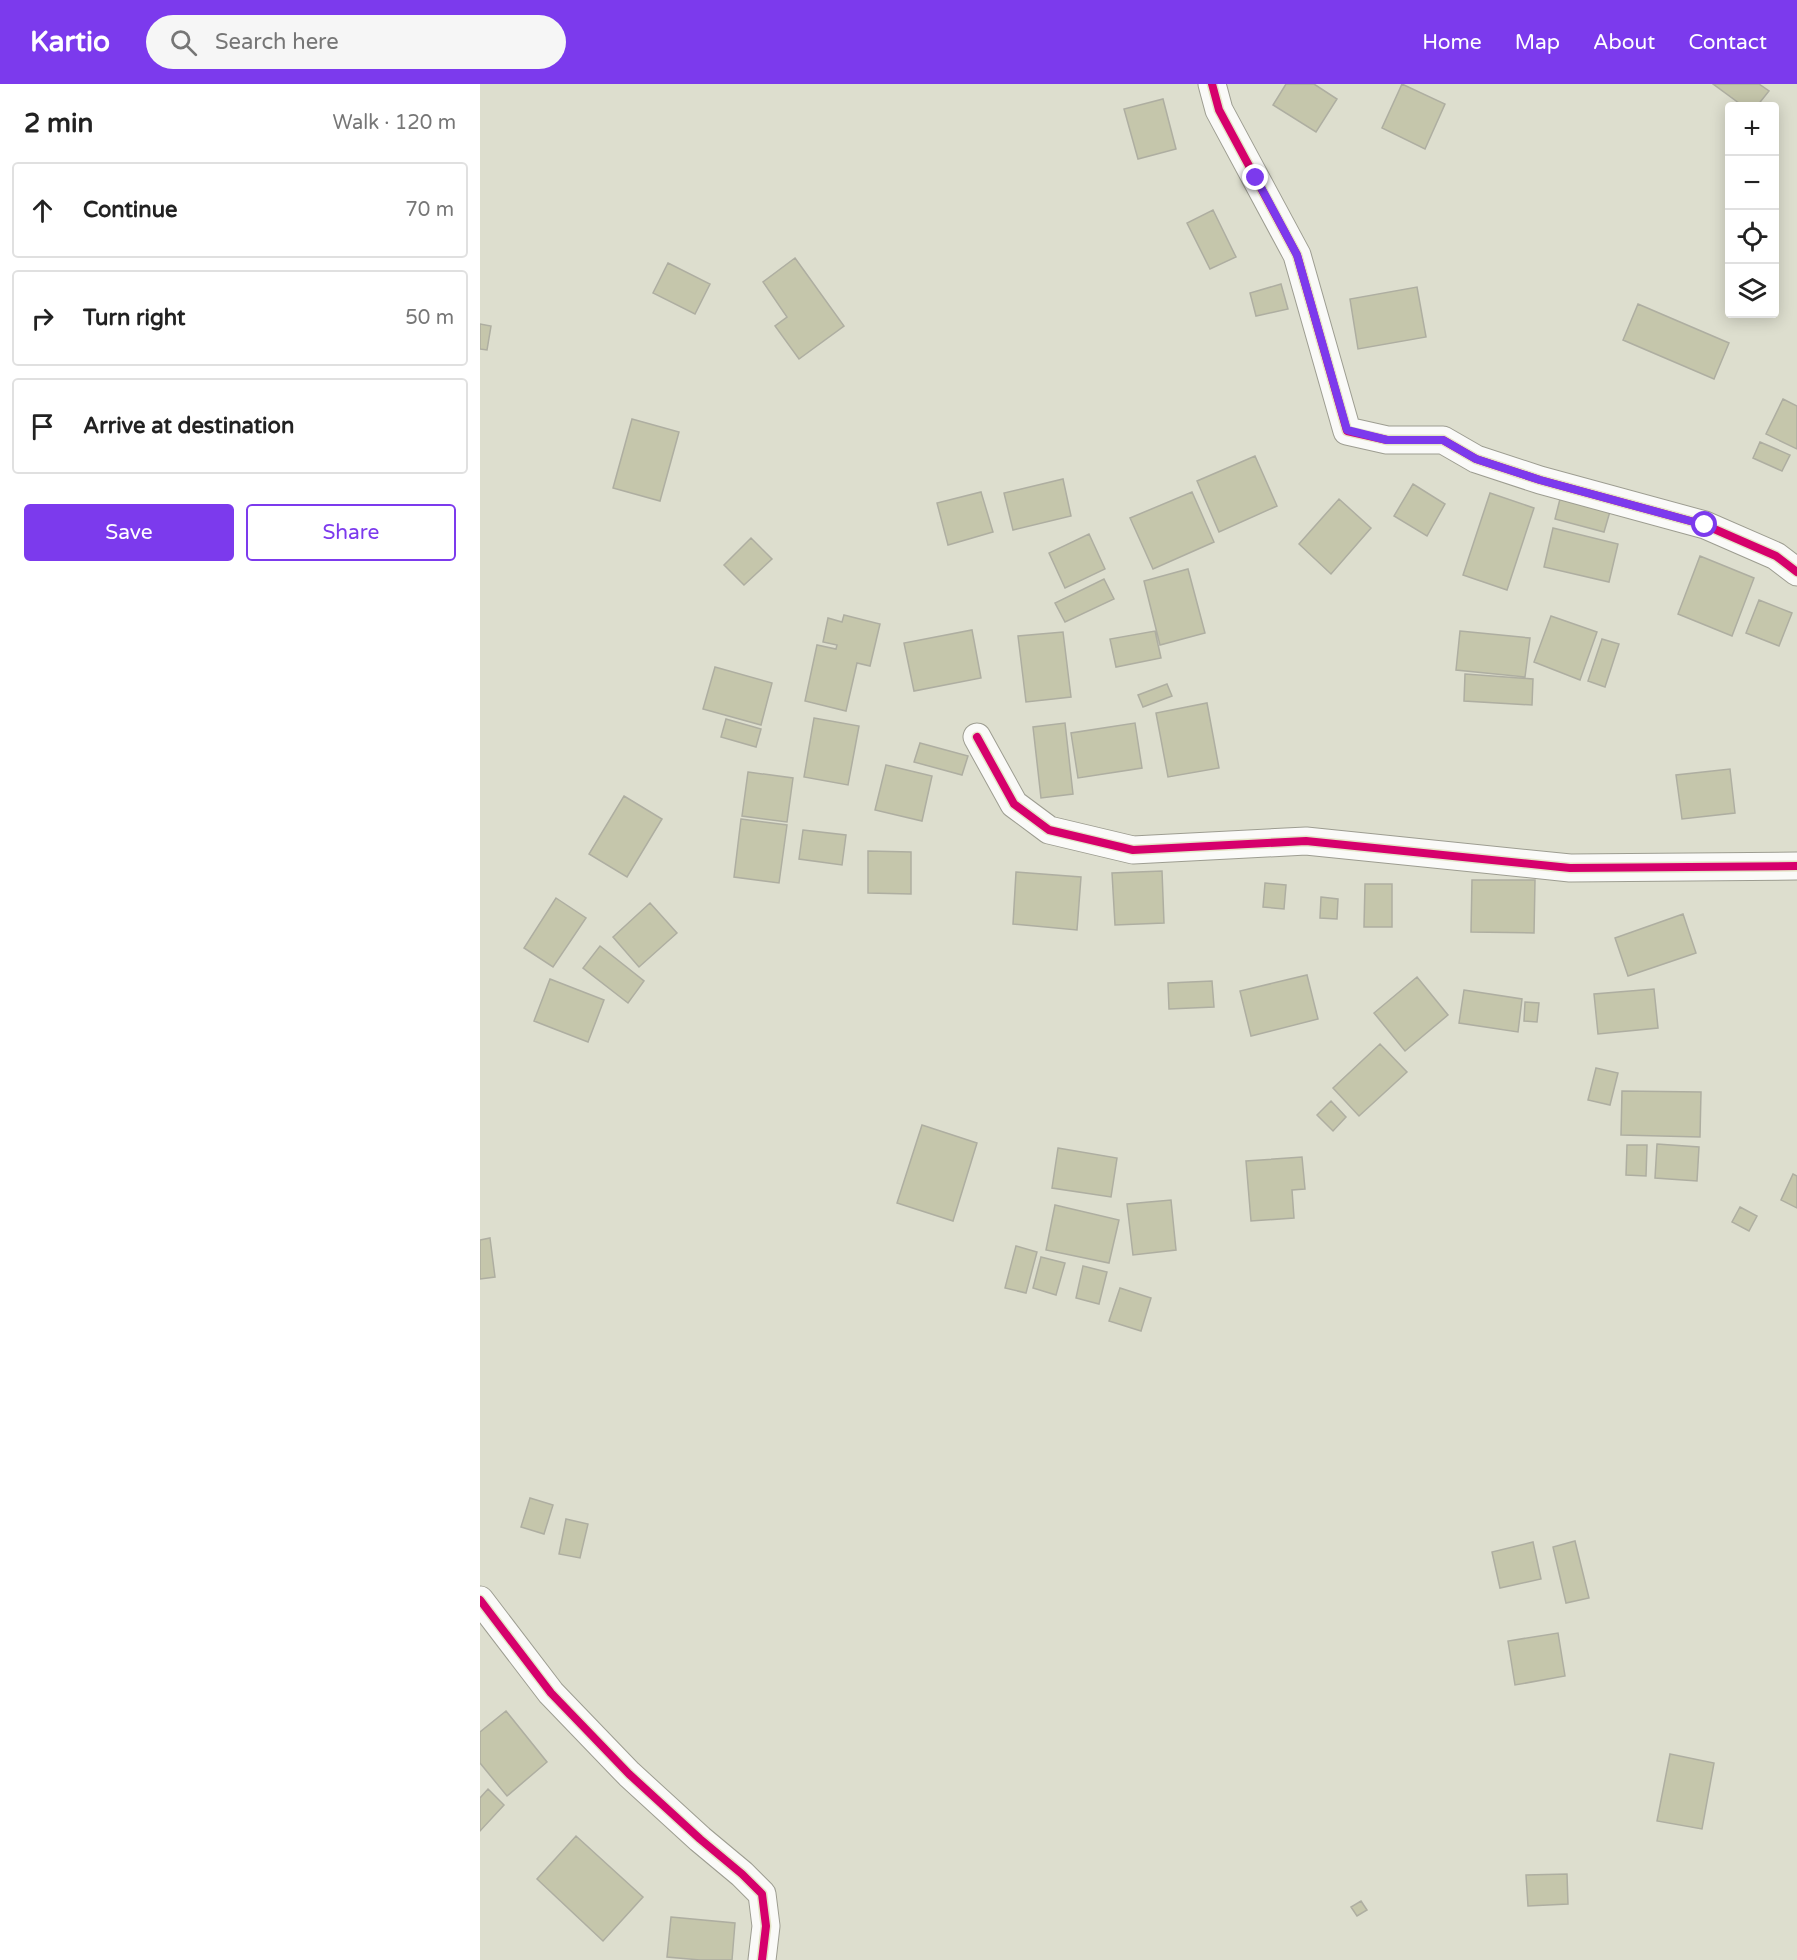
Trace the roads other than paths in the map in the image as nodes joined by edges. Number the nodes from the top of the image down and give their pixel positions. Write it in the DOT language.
graph roads {
  1 [pos="1212,84"];
  2 [pos="1797,572"];
  3 [pos="977,737"];
  4 [pos="1797,866"];
  5 [pos="480,1600"];
  6 [pos="762,1960"];
  1 -- 2 [label="street"];
  3 -- 4 [label="street"];
  5 -- 6 [label="street"];
}
